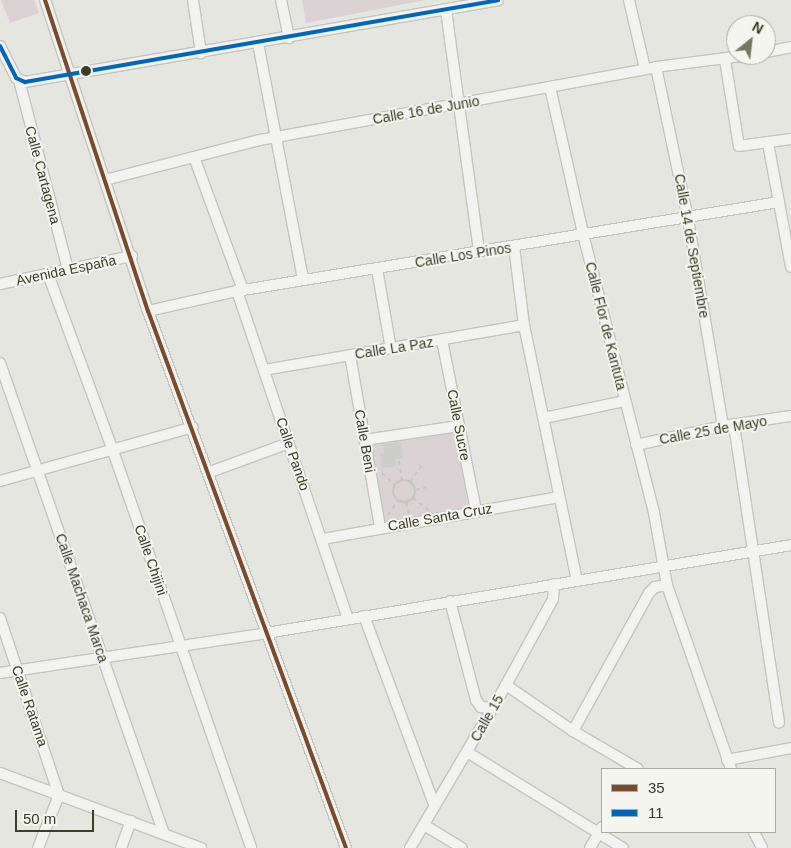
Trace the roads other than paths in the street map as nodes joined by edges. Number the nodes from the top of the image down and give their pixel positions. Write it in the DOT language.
graph roads {
  1 [pos="45,0"];
  2 [pos="193,0"];
  3 [pos="281,0"];
  4 [pos="498,0"];
  5 [pos="629,0"];
  6 [pos="446,10"];
  7 [pos="289,38"];
  8 [pos="258,44"];
  9 [pos="0,46"];
  10 [pos="791,47"];
  11 [pos="776,50"];
  12 [pos="201,54"];
  13 [pos="725,60"];
  14 [pos="656,68"];
  15 [pos="645,70"];
  16 [pos="70,76"];
  17 [pos="19,80"];
  18 [pos="550,87"];
  19 [pos="457,104"];
  20 [pos="277,137"];
  21 [pos="791,139"];
  22 [pos="768,142"];
  23 [pos="194,157"];
  24 [pos="105,180"];
  25 [pos="779,202"];
  26 [pos="688,218"];
  27 [pos="583,234"];
  28 [pos="514,246"];
  29 [pos="479,251"];
  30 [pos="132,256"];
  31 [pos="791,267"];
  32 [pos="68,269"];
  33 [pos="377,269"];
  34 [pos="48,274"];
  35 [pos="303,280"];
  36 [pos="0,284"];
  37 [pos="240,290"];
  38 [pos="148,311"];
  39 [pos="524,325"];
  40 [pos="442,340"];
  41 [pos="391,349"];
  42 [pos="350,355"];
  43 [pos="0,363"];
  44 [pos="264,370"];
  45 [pos="625,401"];
  46 [pos="791,416"];
  47 [pos="544,418"];
  48 [pos="728,425"];
  49 [pos="459,426"];
  50 [pos="193,427"];
  51 [pos="364,440"];
  52 [pos="289,443"];
  53 [pos="636,445"];
  54 [pos="114,451"];
  55 [pos="38,471"];
  56 [pos="210,472"];
  57 [pos="0,481"];
  58 [pos="558,497"];
  59 [pos="476,510"];
  60 [pos="380,527"];
  61 [pos="323,539"];
  62 [pos="791,545"];
  63 [pos="750,552"];
  64 [pos="664,564"];
  65 [pos="577,580"];
  66 [pos="554,584"];
  67 [pos="668,585"];
  68 [pos="450,601"];
  69 [pos="364,616"];
  70 [pos="0,618"];
  71 [pos="348,618"];
  72 [pos="266,633"];
  73 [pos="181,645"];
  74 [pos="102,656"];
  75 [pos="18,670"];
  76 [pos="0,673"];
  77 [pos="506,685"];
  78 [pos="492,708"];
  79 [pos="779,723"];
  80 [pos="572,731"];
  81 [pos="791,748"];
  82 [pos="467,752"];
  83 [pos="729,765"];
  84 [pos="634,768"];
  85 [pos="0,773"];
  86 [pos="59,795"];
  87 [pos="434,804"];
  88 [pos="131,821"];
  89 [pos="424,825"];
  90 [pos="600,830"];
  91 [pos="604,833"];
  92 [pos="754,833"];
  93 [pos="164,834"];
  94 [pos="38,848"];
  95 [pos="121,848"];
  96 [pos="201,848"];
  97 [pos="251,848"];
  98 [pos="346,848"];
  99 [pos="410,848"];
  100 [pos="462,848"];
  101 [pos="590,848"];
  102 [pos="623,848"];
  103 [pos="762,848"];
  1 -- 16 [label="street"];
  2 -- 12 [label="street"];
  3 -- 7 [label="street"];
  4 -- 6 [label="street"];
  5 -- 15 [label="street"];
  6 -- 7 [label="street"];
  6 -- 19 [label="street"];
  7 -- 8 [label="street"];
  8 -- 12 [label="street"];
  8 -- 20 [label="street"];
  9 -- 17 [label="street, Calle Cartagena"];
  10 -- 11 [label="street"];
  12 -- 16 [label="street"];
  13 -- 14 [label="street, Calle 16 de Junio"];
  13 -- 22 [label="street"];
  14 -- 15 [label="street, Calle 16 de Junio"];
  14 -- 26 [label="street, Calle 14 de Septiembre"];
  15 -- 18 [label="street, Calle 16 de Junio"];
  16 -- 17 [label="street"];
  16 -- 24 [label="street"];
  17 -- 32 [label="street, Calle Cartagena"];
  18 -- 19 [label="street, Calle 16 de Junio"];
  18 -- 27 [label="street, Calle Flor de Kantuta"];
  19 -- 20 [label="street, Calle 16 de Junio"];
  19 -- 29 [label="street"];
  20 -- 23 [label="street, Calle 16 de Junio"];
  20 -- 35 [label="street"];
  21 -- 22 [label="street"];
  22 -- 25 [label="street"];
  23 -- 24 [label="street, Calle 16 de Junio"];
  23 -- 37 [label="street, Calle Pando"];
  24 -- 30 [label="street"];
  25 -- 26 [label="street, Calle Los Pinos"];
  25 -- 31 [label="street"];
  26 -- 27 [label="street, Calle Los Pinos"];
  26 -- 48 [label="street, Calle 14 de Septiembre"];
  27 -- 28 [label="street, Calle Los Pinos"];
  27 -- 45 [label="street, Calle Flor de Kantuta"];
  28 -- 29 [label="street, Calle Los Pinos"];
  28 -- 39 [label="street"];
  29 -- 33 [label="street, Calle Los Pinos"];
  30 -- 32 [label="street, Avenida España"];
  30 -- 38 [label="street"];
  32 -- 34 [label="street, Avenida España"];
  33 -- 35 [label="street, Calle Los Pinos"];
  33 -- 41 [label="street"];
  34 -- 36 [label="street, Avenida España"];
  34 -- 54 [label="street, Calle Chijini"];
  35 -- 37 [label="street, Calle Los Pinos"];
  37 -- 38 [label="street, Calle Los Pinos"];
  37 -- 44 [label="street, Calle Pando"];
  38 -- 50 [label="street"];
  39 -- 40 [label="street, Calle La Paz"];
  39 -- 47 [label="street"];
  40 -- 41 [label="street, Calle La Paz"];
  40 -- 49 [label="street, Calle Sucre"];
  41 -- 42 [label="street, Calle La Paz"];
  42 -- 44 [label="street, Calle La Paz"];
  42 -- 51 [label="street, Calle Beni"];
  43 -- 55 [label="street, Calle Machaca Marca"];
  44 -- 52 [label="street, Calle Pando"];
  45 -- 47 [label="street"];
  45 -- 53 [label="street, Calle Flor de Kantuta"];
  46 -- 48 [label="street, Calle 25 de Mayo"];
  47 -- 58 [label="street"];
  48 -- 53 [label="street, Calle 25 de Mayo"];
  48 -- 63 [label="street, Calle 14 de Septiembre"];
  49 -- 51 [label="street"];
  49 -- 59 [label="street, Calle Sucre"];
  50 -- 54 [label="street"];
  50 -- 56 [label="street"];
  51 -- 60 [label="street, Calle Beni"];
  52 -- 56 [label="street"];
  52 -- 61 [label="street, Calle Pando"];
  53 -- 64 [label="street, Calle Flor de Kantuta"];
  54 -- 55 [label="street"];
  54 -- 73 [label="street, Calle Chijini"];
  55 -- 57 [label="street"];
  55 -- 74 [label="street, Calle Machaca Marca"];
  56 -- 72 [label="street"];
  58 -- 59 [label="street, Calle Santa Cruz"];
  58 -- 65 [label="street"];
  59 -- 60 [label="street, Calle Santa Cruz"];
  60 -- 61 [label="street, Calle Santa Cruz"];
  61 -- 71 [label="street, Calle Pando"];
  62 -- 63 [label="street"];
  63 -- 64 [label="street"];
  63 -- 79 [label="street, Calle 14 de Septiembre"];
  64 -- 65 [label="street"];
  64 -- 67 [label="street, Calle Flor de Kantuta"];
  65 -- 66 [label="street"];
  66 -- 68 [label="street"];
  66 -- 77 [label="street, Calle 15"];
  67 -- 80 [label="street"];
  67 -- 83 [label="street, Calle Flor de Kantuta"];
  68 -- 69 [label="street"];
  68 -- 78 [label="street"];
  69 -- 71 [label="street"];
  69 -- 87 [label="street"];
  70 -- 75 [label="street, Calle Ratama"];
  71 -- 72 [label="street"];
  72 -- 73 [label="street"];
  72 -- 98 [label="street"];
  73 -- 74 [label="street"];
  73 -- 97 [label="street, Calle Chijini"];
  74 -- 75 [label="street"];
  74 -- 93 [label="street, Calle Machaca Marca"];
  75 -- 76 [label="street"];
  75 -- 86 [label="street, Calle Ratama"];
  77 -- 78 [label="street, Calle 15"];
  77 -- 80 [label="street"];
  78 -- 82 [label="street, Calle 15"];
  80 -- 84 [label="street"];
  81 -- 83 [label="street"];
  82 -- 87 [label="street, Calle 15"];
  82 -- 90 [label="street"];
  85 -- 86 [label="street"];
  86 -- 88 [label="street"];
  86 -- 94 [label="street"];
  87 -- 89 [label="street, Calle 15"];
  88 -- 93 [label="street"];
  88 -- 95 [label="street"];
  89 -- 99 [label="street, Calle 15"];
  89 -- 100 [label="street"];
  90 -- 101 [label="street"];
  91 -- 102 [label="street"];
  92 -- 103 [label="street"];
  93 -- 96 [label="street"];
}
